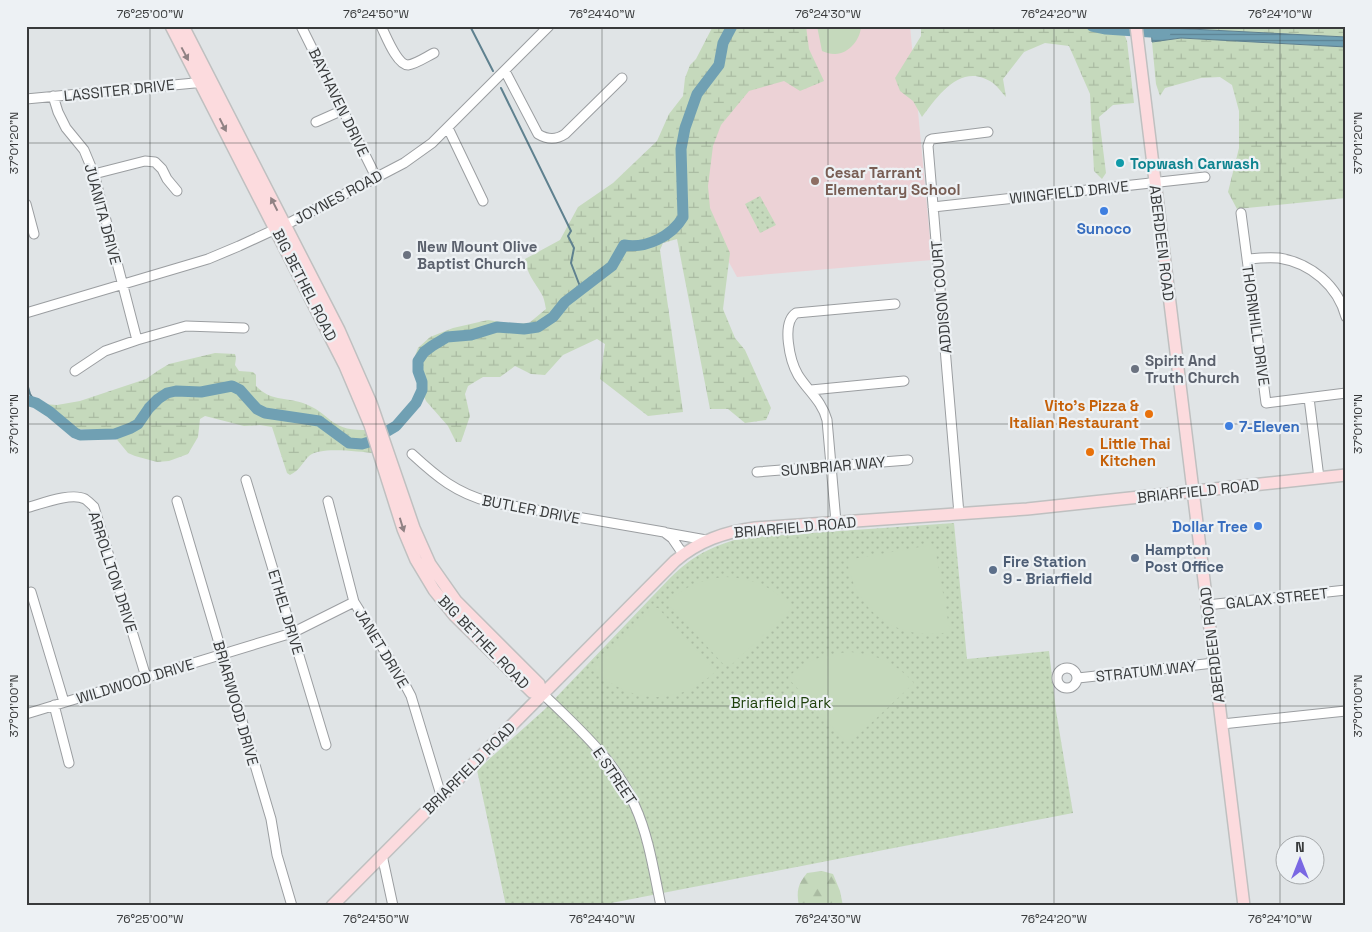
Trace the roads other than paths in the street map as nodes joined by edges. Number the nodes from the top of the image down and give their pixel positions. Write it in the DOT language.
graph roads {
  1 [pos="171,26"];
  2 [pos="183,26"];
  3 [pos="302,26"];
  4 [pos="381,26"];
  5 [pos="549,26"];
  6 [pos="1136,26"];
  7 [pos="434,53"];
  8 [pos="505,71"];
  9 [pos="622,78"];
  10 [pos="206,82"];
  11 [pos="53,96"];
  12 [pos="26,98"];
  13 [pos="343,110"];
  14 [pos="316,122"];
  15 [pos="448,128"];
  16 [pos="988,132"];
  17 [pos="94,174"];
  18 [pos="1205,176"];
  19 [pos="376,177"];
  20 [pos="1155,182"];
  21 [pos="177,190"];
  22 [pos="483,201"];
  23 [pos="26,204"];
  24 [pos="933,207"];
  25 [pos="1241,213"];
  26 [pos="281,227"];
  27 [pos="34,234"];
  28 [pos="1247,259"];
  29 [pos="122,284"];
  30 [pos="895,304"];
  31 [pos="26,312"];
  32 [pos="1346,317"];
  33 [pos="244,328"];
  34 [pos="137,340"];
  35 [pos="75,371"];
  36 [pos="904,381"];
  37 [pos="811,390"];
  38 [pos="1346,392"];
  39 [pos="1310,398"];
  40 [pos="412,454"];
  41 [pos="908,460"];
  42 [pos="831,466"];
  43 [pos="757,472"];
  44 [pos="1346,475"];
  45 [pos="1319,478"];
  46 [pos="246,480"];
  47 [pos="1194,492"];
  48 [pos="177,501"];
  49 [pos="328,501"];
  50 [pos="26,508"];
  51 [pos="959,514"];
  52 [pos="836,522"];
  53 [pos="664,532"];
  54 [pos="706,540"];
  55 [pos="683,554"];
  56 [pos="1346,590"];
  57 [pos="31,592"];
  58 [pos="354,602"];
  59 [pos="1207,605"];
  60 [pos="292,633"];
  61 [pos="222,654"];
  62 [pos="1214,663"];
  63 [pos="146,677"];
  64 [pos="1078,678"];
  65 [pos="543,694"];
  66 [pos="64,702"];
  67 [pos="54,705"];
  68 [pos="1346,711"];
  69 [pos="26,714"];
  70 [pos="1222,724"];
  71 [pos="326,745"];
  72 [pos="69,763"];
  73 [pos="441,795"];
  74 [pos="382,855"];
  75 [pos="292,906"];
  76 [pos="332,906"];
  77 [pos="393,906"];
  78 [pos="661,906"];
  79 [pos="1244,906"];
  1 -- 10 [label="main road, BIG BETHEL ROAD, one-way"];
  2 -- 10 [label="main road, BIG BETHEL ROAD"];
  3 -- 13 [label="street, BAYHAVEN DRIVE"];
  4 -- 7 [label="street"];
  5 -- 8 [label="street, JOYNES ROAD"];
  6 -- 20 [label="main road, ABERDEEN ROAD"];
  8 -- 9 [label="street"];
  8 -- 15 [label="street, JOYNES ROAD"];
  10 -- 11 [label="street, LASSITER DRIVE"];
  10 -- 26 [label="main road, BIG BETHEL ROAD"];
  11 -- 12 [label="street, LASSITER DRIVE"];
  11 -- 17 [label="street, JUANITA DRIVE"];
  13 -- 14 [label="street"];
  13 -- 19 [label="street, BAYHAVEN DRIVE"];
  15 -- 19 [label="street, JOYNES ROAD"];
  15 -- 22 [label="street"];
  16 -- 24 [label="street, ADDISON COURT"];
  17 -- 21 [label="street"];
  17 -- 29 [label="street, JUANITA DRIVE"];
  18 -- 20 [label="street, WINGFIELD DRIVE"];
  19 -- 26 [label="street, JOYNES ROAD"];
  20 -- 24 [label="street, WINGFIELD DRIVE"];
  20 -- 47 [label="main road, ABERDEEN ROAD"];
  23 -- 27 [label="street"];
  24 -- 51 [label="street, ADDISON COURT"];
  25 -- 28 [label="street, THORNHILL DRIVE"];
  26 -- 29 [label="street, JOYNES ROAD"];
  26 -- 65 [label="main road, BIG BETHEL ROAD"];
  28 -- 32 [label="street"];
  28 -- 39 [label="street, THORNHILL DRIVE"];
  29 -- 31 [label="street, JOYNES ROAD"];
  29 -- 34 [label="street, JUANITA DRIVE"];
  30 -- 37 [label="street"];
  33 -- 34 [label="street"];
  34 -- 35 [label="street"];
  36 -- 37 [label="street"];
  37 -- 42 [label="street"];
  38 -- 39 [label="street"];
  39 -- 45 [label="street"];
  40 -- 53 [label="street, BUTLER DRIVE"];
  41 -- 42 [label="street, SUNBRIAR WAY"];
  42 -- 43 [label="street, SUNBRIAR WAY"];
  42 -- 52 [label="street"];
  44 -- 45 [label="main road, BRIARFIELD ROAD"];
  45 -- 47 [label="main road, BRIARFIELD ROAD"];
  46 -- 60 [label="street, ETHEL DRIVE"];
  47 -- 51 [label="main road, BRIARFIELD ROAD"];
  47 -- 59 [label="main road, ABERDEEN ROAD"];
  48 -- 61 [label="street, BRIARWOOD DRIVE"];
  49 -- 58 [label="street, JANET DRIVE"];
  50 -- 63 [label="street, ARROLLTON DRIVE"];
  51 -- 52 [label="main road, BRIARFIELD ROAD"];
  52 -- 54 [label="main road, BRIARFIELD ROAD"];
  53 -- 54 [label="street, BUTLER DRIVE"];
  53 -- 55 [label="street"];
  54 -- 55 [label="main road, BRIARFIELD ROAD"];
  55 -- 65 [label="main road, BRIARFIELD ROAD"];
  56 -- 59 [label="street, GALAX STREET"];
  57 -- 66 [label="street"];
  58 -- 60 [label="street, WILDWOOD DRIVE"];
  58 -- 73 [label="street, JANET DRIVE"];
  59 -- 62 [label="main road, ABERDEEN ROAD"];
  60 -- 61 [label="street, WILDWOOD DRIVE"];
  60 -- 71 [label="street, ETHEL DRIVE"];
  61 -- 63 [label="street, WILDWOOD DRIVE"];
  61 -- 75 [label="street, BRIARWOOD DRIVE"];
  62 -- 64 [label="street, STRATUM WAY"];
  62 -- 70 [label="main road, ABERDEEN ROAD"];
  63 -- 66 [label="street, WILDWOOD DRIVE"];
  65 -- 73 [label="main road, BRIARFIELD ROAD"];
  65 -- 78 [label="street, E STREET"];
  66 -- 67 [label="street, WILDWOOD DRIVE"];
  67 -- 69 [label="street, WILDWOOD DRIVE"];
  67 -- 72 [label="street"];
  68 -- 70 [label="street"];
  70 -- 79 [label="main road, ABERDEEN ROAD"];
  73 -- 74 [label="main road, BRIARFIELD ROAD"];
  74 -- 76 [label="main road, BRIARFIELD ROAD"];
  74 -- 77 [label="street"];
}
